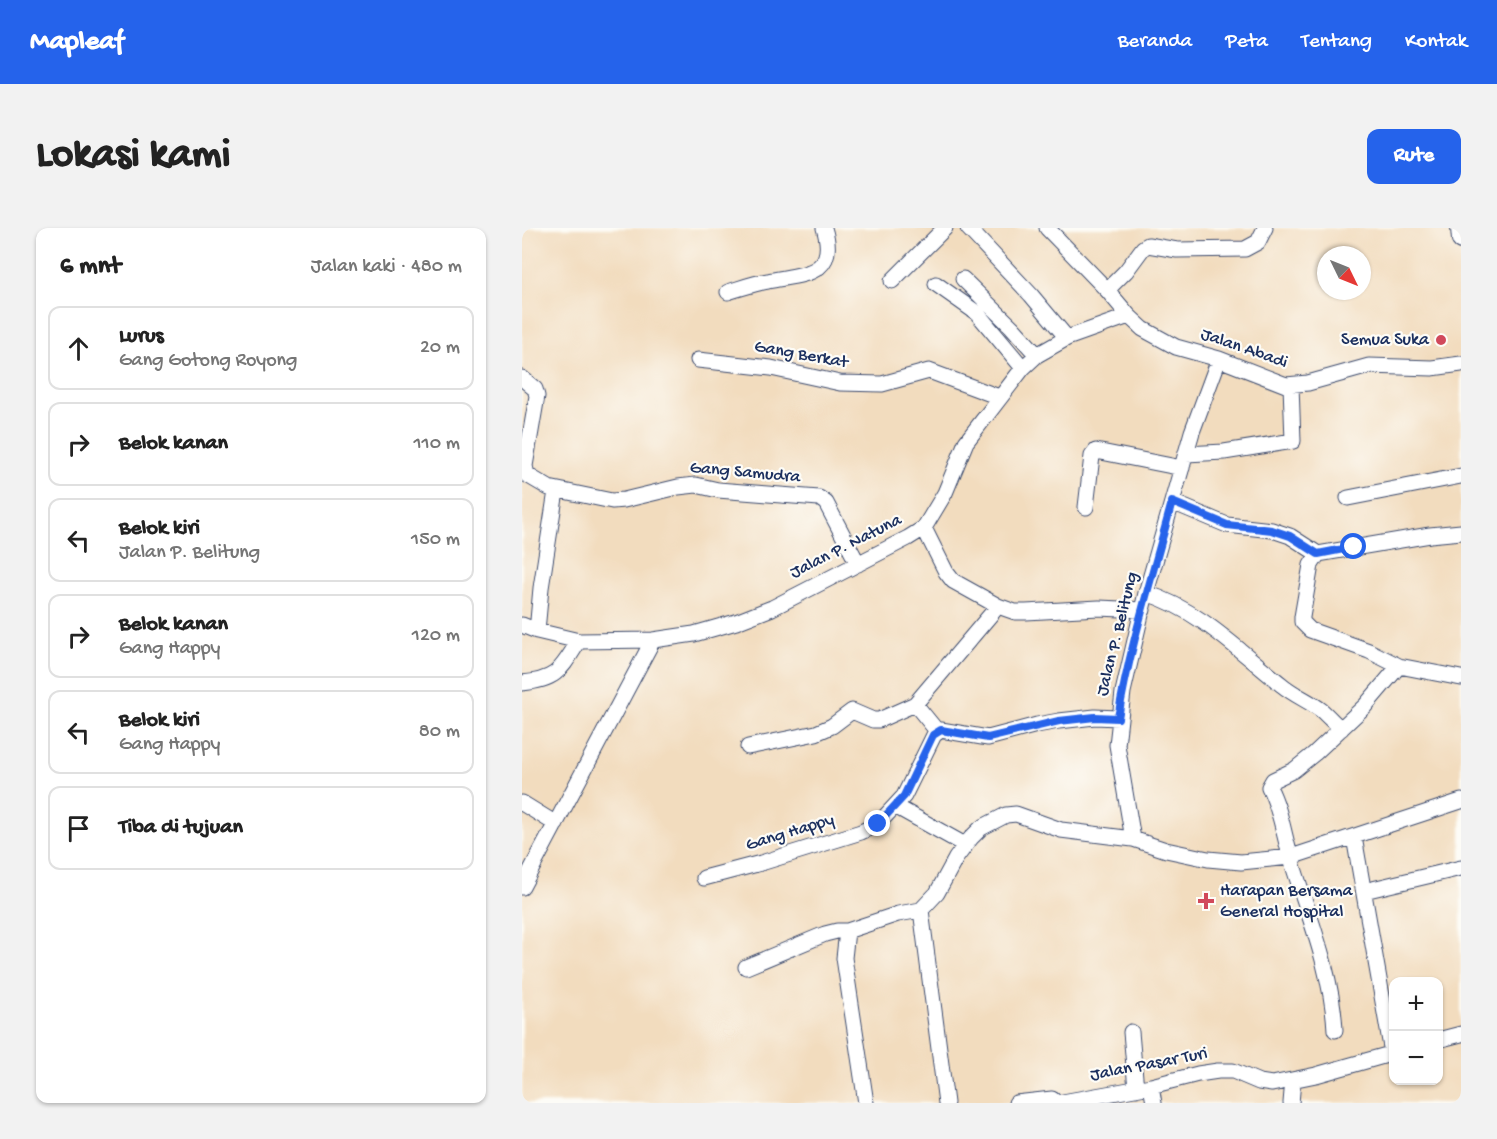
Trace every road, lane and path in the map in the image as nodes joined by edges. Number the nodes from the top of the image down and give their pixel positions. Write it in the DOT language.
graph roads {
  1 [pos="824,228"];
  2 [pos="945,228"];
  3 [pos="968,228"];
  4 [pos="1047,228"];
  5 [pos="1265,228"];
  6 [pos="963,279"];
  7 [pos="892,281"];
  8 [pos="936,284"];
  9 [pos="1107,290"];
  10 [pos="728,292"];
  11 [pos="1129,316"];
  12 [pos="1067,338"];
  13 [pos="1038,356"];
  14 [pos="1219,359"];
  15 [pos="698,360"];
  16 [pos="1461,364"];
  17 [pos="1023,368"];
  18 [pos="522,378"];
  19 [pos="1291,385"];
  20 [pos="999,397"];
  21 [pos="1189,458"];
  22 [pos="1461,476"];
  23 [pos="556,491"];
  24 [pos="1348,498"];
  25 [pos="1172,502"];
  26 [pos="1086,507"];
  27 [pos="924,528"];
  28 [pos="1461,532"];
  29 [pos="1318,554"];
  30 [pos="858,564"];
  31 [pos="1151,594"];
  32 [pos="998,606"];
  33 [pos="1143,610"];
  34 [pos="529,628"];
  35 [pos="653,640"];
  36 [pos="579,641"];
  37 [pos="1399,666"];
  38 [pos="1461,678"];
  39 [pos="522,683"];
  40 [pos="915,704"];
  41 [pos="1118,718"];
  42 [pos="1341,729"];
  43 [pos="937,731"];
  44 [pos="748,747"];
  45 [pos="1461,801"];
  46 [pos="522,803"];
  47 [pos="895,806"];
  48 [pos="556,824"];
  49 [pos="1354,837"];
  50 [pos="1133,839"];
  51 [pos="965,844"];
  52 [pos="1291,857"];
  53 [pos="1461,868"];
  54 [pos="704,878"];
  55 [pos="522,887"];
  56 [pos="1364,891"];
  57 [pos="921,910"];
  58 [pos="847,931"];
  59 [pos="746,967"];
  60 [pos="1335,1030"];
  61 [pos="1389,1031"];
  62 [pos="1131,1032"];
  63 [pos="1461,1034"];
  64 [pos="1443,1039"];
  65 [pos="1389,1054"];
  66 [pos="1293,1080"];
  67 [pos="1144,1087"];
  68 [pos="866,1103"];
  69 [pos="946,1103"];
  70 [pos="1016,1103"];
  71 [pos="1154,1103"];
  72 [pos="1291,1103"];
  1 -- 10 [label="street"];
  2 -- 7 [label="street"];
  3 -- 12 [label="street"];
  4 -- 9 [label="street, Jalan Abadi"];
  5 -- 9 [label="street"];
  6 -- 13 [label="street"];
  8 -- 17 [label="street"];
  9 -- 11 [label="street, Jalan Abadi"];
  11 -- 12 [label="street, Jalan P. Natuna"];
  11 -- 14 [label="street, Jalan Abadi"];
  12 -- 13 [label="street, Jalan P. Natuna"];
  13 -- 17 [label="street, Jalan P. Natuna"];
  14 -- 19 [label="street, Jalan Abadi"];
  14 -- 21 [label="street, Jalan P. Belitung"];
  15 -- 20 [label="street, Gang Berkat"];
  16 -- 19 [label="street, Jalan Abadi"];
  17 -- 20 [label="street, Jalan P. Natuna"];
  18 -- 23 [label="street"];
  19 -- 21 [label="street"];
  20 -- 27 [label="street, Jalan P. Natuna"];
  21 -- 25 [label="street, Jalan P. Belitung"];
  21 -- 26 [label="street"];
  22 -- 24 [label="street"];
  23 -- 30 [label="street, Gang Samudra"];
  23 -- 34 [label="street"];
  25 -- 29 [label="street"];
  25 -- 31 [label="street, Jalan P. Belitung"];
  27 -- 30 [label="street, Jalan P. Natuna"];
  27 -- 32 [label="street"];
  28 -- 29 [label="street"];
  29 -- 37 [label="street"];
  30 -- 35 [label="street, Jalan P. Natuna"];
  31 -- 33 [label="street, Jalan P. Belitung"];
  31 -- 42 [label="street"];
  32 -- 33 [label="street"];
  32 -- 40 [label="street"];
  33 -- 41 [label="street, Jalan P. Belitung"];
  34 -- 36 [label="street, Jalan P. Natuna"];
  35 -- 36 [label="street, Jalan P. Natuna"];
  35 -- 48 [label="street"];
  36 -- 39 [label="street"];
  37 -- 38 [label="street"];
  37 -- 42 [label="street"];
  40 -- 43 [label="street"];
  40 -- 44 [label="street"];
  41 -- 43 [label="street"];
  41 -- 50 [label="street, Jalan P. Belitung"];
  42 -- 52 [label="street"];
  43 -- 47 [label="street, Gang Happy"];
  45 -- 49 [label="street"];
  46 -- 48 [label="street"];
  47 -- 51 [label="street"];
  47 -- 54 [label="street, Gang Happy"];
  48 -- 55 [label="street"];
  49 -- 52 [label="street"];
  49 -- 56 [label="street"];
  50 -- 51 [label="street"];
  50 -- 52 [label="street"];
  51 -- 57 [label="street"];
  52 -- 60 [label="street"];
  53 -- 56 [label="street"];
  56 -- 61 [label="street"];
  57 -- 58 [label="street"];
  57 -- 69 [label="street"];
  58 -- 59 [label="street"];
  58 -- 68 [label="street"];
  62 -- 67 [label="street"];
  63 -- 64 [label="street"];
  65 -- 66 [label="street, Jalan Pasar Turi"];
  66 -- 67 [label="street, Jalan Pasar Turi"];
  66 -- 72 [label="street"];
  67 -- 70 [label="street, Jalan Pasar Turi"];
  67 -- 71 [label="street"];
}
